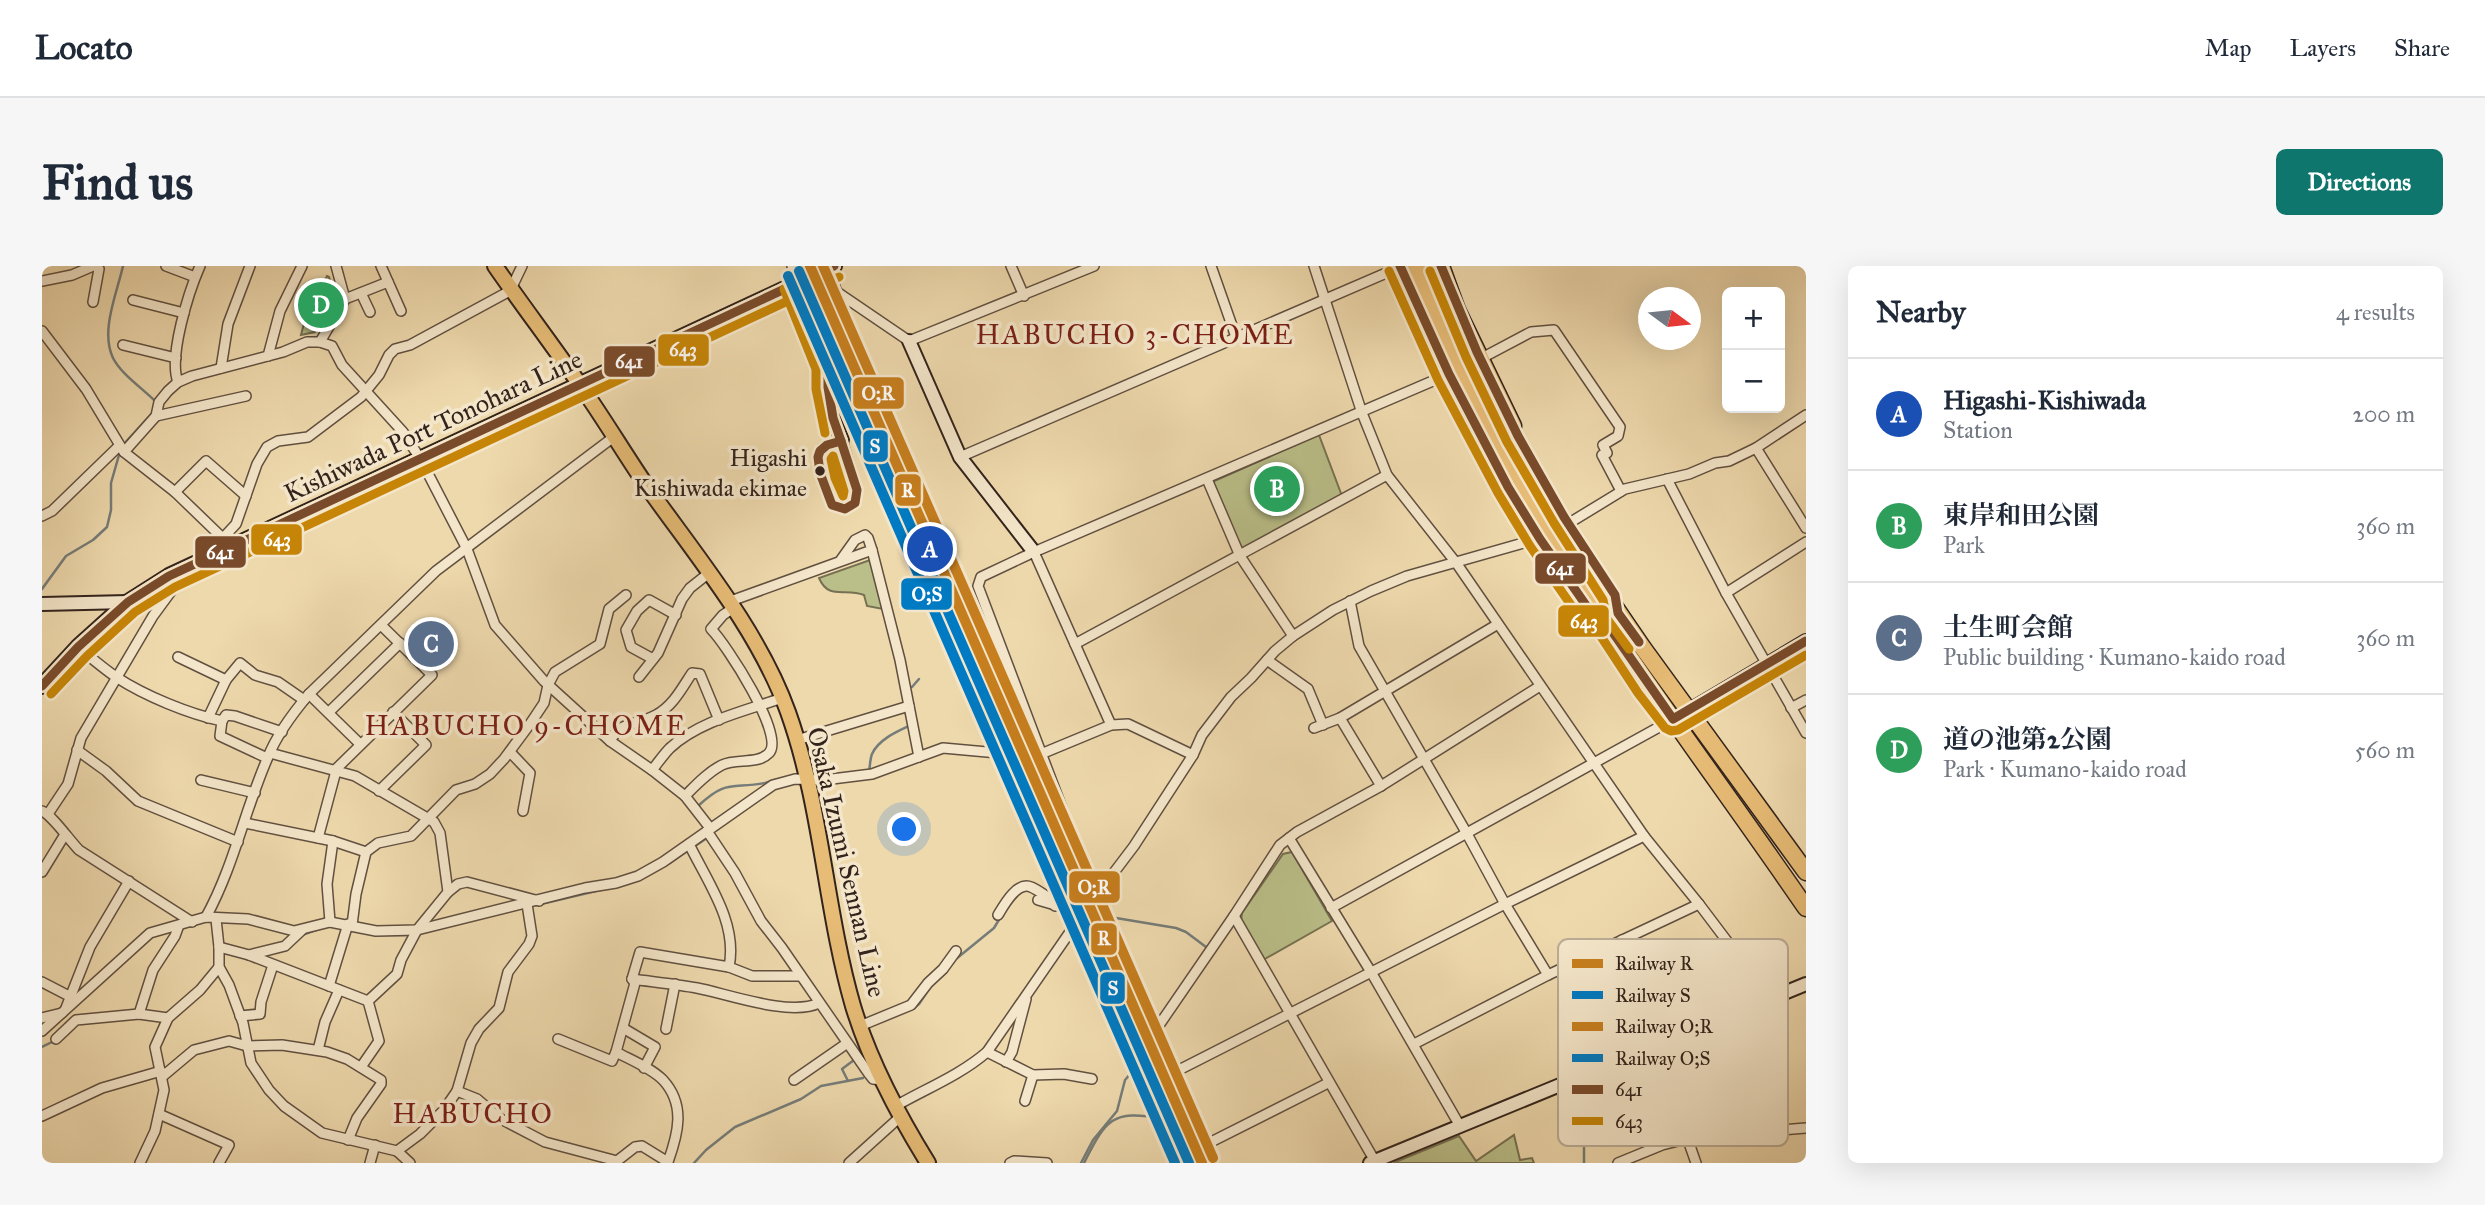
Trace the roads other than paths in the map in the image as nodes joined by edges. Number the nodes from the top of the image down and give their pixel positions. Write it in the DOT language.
graph roads {
  1 [pos="94,266"];
  2 [pos="166,266"];
  3 [pos="200,266"];
  4 [pos="302,266"];
  5 [pos="336,266"];
  6 [pos="381,266"];
  7 [pos="495,266"];
  8 [pos="522,266"];
  9 [pos="792,266"];
  10 [pos="1011,266"];
  11 [pos="1094,266"];
  12 [pos="1210,266"];
  13 [pos="1314,266"];
  14 [pos="1400,266"];
  15 [pos="1416,266"];
  16 [pos="1429,266"];
  17 [pos="1441,266"];
  18 [pos="248,267"];
  19 [pos="831,267"];
  20 [pos="195,277"];
  21 [pos="42,281"];
  22 [pos="388,282"];
  23 [pos="794,284"];
  24 [pos="511,289"];
  25 [pos="361,293"];
  26 [pos="1024,296"];
  27 [pos="345,299"];
  28 [pos="1325,299"];
  29 [pos="133,300"];
  30 [pos="93,302"];
  31 [pos="401,311"];
  32 [pos="370,312"];
  33 [pos="184,313"];
  34 [pos="42,331"];
  35 [pos="1236,337"];
  36 [pos="909,341"];
  37 [pos="320,342"];
  38 [pos="123,345"];
  39 [pos="268,356"];
  40 [pos="176,358"];
  41 [pos="1480,359"];
  42 [pos="221,368"];
  43 [pos="1449,374"];
  44 [pos="178,382"];
  45 [pos="579,383"];
  46 [pos="367,390"];
  47 [pos="246,396"];
  48 [pos="1362,413"];
  49 [pos="1806,415"];
  50 [pos="156,416"];
  51 [pos="615,436"];
  52 [pos="842,440"];
  53 [pos="1756,448"];
  54 [pos="122,449"];
  55 [pos="960,457"];
  56 [pos="421,460"];
  57 [pos="1387,475"];
  58 [pos="1667,479"];
  59 [pos="1207,480"];
  60 [pos="1621,491"];
  61 [pos="175,492"];
  62 [pos="246,496"];
  63 [pos="1542,512"];
  64 [pos="42,516"];
  65 [pos="1806,528"];
  66 [pos="1554,532"];
  67 [pos="1806,542"];
  68 [pos="228,543"];
  69 [pos="467,549"];
  70 [pos="872,550"];
  71 [pos="1034,552"];
  72 [pos="1240,556"];
  73 [pos="840,561"];
  74 [pos="1457,564"];
  75 [pos="181,569"];
  76 [pos="709,573"];
  77 [pos="1726,593"];
  78 [pos="626,595"];
  79 [pos="1350,601"];
  80 [pos="128,602"];
  81 [pos="42,604"];
  82 [pos="730,605"];
  83 [pos="676,615"];
  84 [pos="1498,624"];
  85 [pos="381,625"];
  86 [pos="1293,636"];
  87 [pos="1806,641"];
  88 [pos="400,643"];
  89 [pos="1075,643"];
  90 [pos="78,647"];
  91 [pos="178,657"];
  92 [pos="653,659"];
  93 [pos="1267,660"];
  94 [pos="1767,664"];
  95 [pos="639,677"];
  96 [pos="117,678"];
  97 [pos="226,680"];
  98 [pos="548,685"];
  99 [pos="42,686"];
  100 [pos="1540,686"];
  101 [pos="1387,692"];
  102 [pos="306,697"];
  103 [pos="782,698"];
  104 [pos="1806,700"];
  105 [pos="759,706"];
  106 [pos="909,706"];
  107 [pos="1791,708"];
  108 [pos="1690,710"];
  109 [pos="329,712"];
  110 [pos="393,712"];
  111 [pos="208,718"];
  112 [pos="1340,718"];
  113 [pos="1673,719"];
  114 [pos="719,720"];
  115 [pos="222,721"];
  116 [pos="1111,725"];
  117 [pos="282,733"];
  118 [pos="1806,733"];
  119 [pos="797,740"];
  120 [pos="610,741"];
  121 [pos="360,744"];
  122 [pos="78,750"];
  123 [pos="510,752"];
  124 [pos="1009,754"];
  125 [pos="1041,754"];
  126 [pos="268,755"];
  127 [pos="1193,755"];
  128 [pos="919,757"];
  129 [pos="1424,758"];
  130 [pos="1596,763"];
  131 [pos="652,770"];
  132 [pos="335,771"];
  133 [pos="201,780"];
  134 [pos="809,780"];
  135 [pos="1381,786"];
  136 [pos="379,791"];
  137 [pos="255,793"];
  138 [pos="685,796"];
  139 [pos="523,811"];
  140 [pos="45,813"];
  141 [pos="428,818"];
  142 [pos="245,822"];
  143 [pos="709,829"];
  144 [pos="1466,832"];
  145 [pos="64,835"];
  146 [pos="1644,836"];
  147 [pos="318,838"];
  148 [pos="1289,838"];
  149 [pos="333,841"];
  150 [pos="238,842"];
  151 [pos="689,844"];
  152 [pos="366,852"];
  153 [pos="42,872"];
  154 [pos="1806,872"];
  155 [pos="129,881"];
  156 [pos="449,892"];
  157 [pos="1096,898"];
  158 [pos="1038,900"];
  159 [pos="539,901"];
  160 [pos="527,904"];
  161 [pos="1056,904"];
  162 [pos="1505,904"];
  163 [pos="1699,904"];
  164 [pos="1331,908"];
  165 [pos="1806,908"];
  166 [pos="1080,914"];
  167 [pos="998,915"];
  168 [pos="1234,916"];
  169 [pos="211,918"];
  170 [pos="192,922"];
  171 [pos="330,922"];
  172 [pos="179,925"];
  173 [pos="350,925"];
  174 [pos="302,930"];
  175 [pos="417,930"];
  176 [pos="1624,939"];
  177 [pos="1725,939"];
  178 [pos="219,947"];
  179 [pos="956,951"];
  180 [pos="250,954"];
  181 [pos="274,965"];
  182 [pos="219,967"];
  183 [pos="729,967"];
  184 [pos="1558,970"];
  185 [pos="1371,972"];
  186 [pos="1548,975"];
  187 [pos="801,976"];
  188 [pos="632,979"];
  189 [pos="42,982"];
  190 [pos="1806,984"];
  191 [pos="675,985"];
  192 [pos="329,986"];
  193 [pos="340,990"];
  194 [pos="1788,992"];
  195 [pos="1027,994"];
  196 [pos="71,997"];
  197 [pos="368,1001"];
  198 [pos="819,1003"];
  199 [pos="64,1012"];
  200 [pos="1291,1013"];
  201 [pos="139,1014"];
  202 [pos="240,1016"];
  203 [pos="42,1018"];
  204 [pos="168,1018"];
  205 [pos="72,1023"];
  206 [pos="860,1026"];
  207 [pos="622,1028"];
  208 [pos="666,1029"];
  209 [pos="42,1031"];
  210 [pos="1153,1034"];
  211 [pos="56,1039"];
  212 [pos="558,1039"];
  213 [pos="846,1044"];
  214 [pos="1414,1044"];
  215 [pos="247,1046"];
  216 [pos="318,1050"];
  217 [pos="616,1052"];
  218 [pos="986,1052"];
  219 [pos="1006,1062"];
  220 [pos="362,1067"];
  221 [pos="644,1068"];
  222 [pos="162,1073"];
  223 [pos="1171,1074"];
  224 [pos="1033,1075"];
  225 [pos="1092,1079"];
  226 [pos="794,1080"];
  227 [pos="882,1080"];
  228 [pos="1328,1083"];
  229 [pos="1558,1085"];
  230 [pos="457,1091"];
  231 [pos="1025,1101"];
  232 [pos="897,1112"];
  233 [pos="159,1114"];
  234 [pos="42,1116"];
  235 [pos="1460,1126"];
  236 [pos="1806,1128"];
  237 [pos="1788,1129"];
  238 [pos="348,1140"];
  239 [pos="375,1145"];
  240 [pos="1203,1146"];
  241 [pos="1660,1146"];
  242 [pos="1689,1146"];
  243 [pos="397,1151"];
  244 [pos="1374,1162"];
  245 [pos="140,1163"];
  246 [pos="219,1163"];
  247 [pos="370,1163"];
  248 [pos="410,1163"];
  249 [pos="849,1163"];
  250 [pos="928,1163"];
  251 [pos="1010,1163"];
  252 [pos="1047,1163"];
  253 [pos="1189,1163"];
  254 [pos="1211,1163"];
  255 [pos="1618,1163"];
  256 [pos="1696,1163"];
  1 -- 21 [label="street"];
  1 -- 30 [label="street"];
  2 -- 20 [label="street"];
  3 -- 20 [label="street"];
  4 -- 39 [label="street"];
  5 -- 27 [label="street"];
  6 -- 22 [label="street"];
  7 -- 24 [label="main road, Osaka Izumi Sennan Line"];
  8 -- 24 [label="street"];
  9 -- 23 [label="street"];
  10 -- 26 [label="street"];
  11 -- 26 [label="street"];
  12 -- 35 [label="street"];
  13 -- 28 [label="street"];
  14 -- 28 [label="street"];
  14 -- 43 [label="highway"];
  15 -- 63 [label="highway"];
  16 -- 63 [label="highway"];
  17 -- 41 [label="highway"];
  18 -- 42 [label="street"];
  19 -- 23 [label="main road, Kishiwada Port Tonohara Line"];
  19 -- 36 [label="street"];
  20 -- 33 [label="street"];
  22 -- 25 [label="street"];
  22 -- 31 [label="street"];
  23 -- 45 [label="main road, Kishiwada Port Tonohara Line"];
  23 -- 52 [label="street"];
  24 -- 45 [label="main road, Osaka Izumi Sennan Line"];
  24 -- 46 [label="street"];
  25 -- 27 [label="street"];
  25 -- 32 [label="street"];
  26 -- 36 [label="street"];
  27 -- 37 [label="street"];
  28 -- 35 [label="street"];
  28 -- 48 [label="street"];
  29 -- 33 [label="street"];
  33 -- 40 [label="street"];
  34 -- 54 [label="street"];
  35 -- 55 [label="street"];
  36 -- 55 [label="street"];
  37 -- 39 [label="street"];
  37 -- 46 [label="street"];
  38 -- 40 [label="street"];
  39 -- 42 [label="street"];
  40 -- 44 [label="street"];
  41 -- 60 [label="street"];
  41 -- 66 [label="highway"];
  42 -- 44 [label="street"];
  43 -- 48 [label="street"];
  43 -- 66 [label="highway"];
  44 -- 50 [label="street"];
  45 -- 51 [label="main road, Osaka Izumi Sennan Line"];
  45 -- 56 [label="main road, Kishiwada Port Tonohara Line"];
  46 -- 56 [label="street"];
  46 -- 62 [label="street"];
  47 -- 50 [label="street"];
  48 -- 57 [label="street"];
  48 -- 59 [label="street"];
  49 -- 53 [label="street"];
  50 -- 54 [label="street"];
  51 -- 69 [label="street"];
  51 -- 76 [label="main road, Osaka Izumi Sennan Line"];
  52 -- 52 [label="street"];
  53 -- 58 [label="street"];
  53 -- 65 [label="street"];
  54 -- 61 [label="street"];
  54 -- 64 [label="street"];
  55 -- 71 [label="street"];
  56 -- 68 [label="main road, Kishiwada Port Tonohara Line"];
  56 -- 69 [label="street"];
  57 -- 72 [label="street"];
  57 -- 74 [label="street"];
  58 -- 60 [label="street"];
  58 -- 77 [label="street"];
  59 -- 71 [label="street"];
  59 -- 72 [label="street"];
  60 -- 66 [label="street"];
  61 -- 62 [label="street"];
  61 -- 68 [label="street"];
  62 -- 68 [label="street"];
  63 -- 66 [label="highway"];
  66 -- 74 [label="street"];
  66 -- 108 [label="highway"];
  66 -- 113 [label="highway"];
  67 -- 77 [label="street"];
  68 -- 75 [label="main road, Kishiwada Port Tonohara Line"];
  69 -- 85 [label="street"];
  69 -- 98 [label="street"];
  70 -- 73 [label="street"];
  70 -- 73 [label="street"];
  70 -- 106 [label="street"];
  71 -- 89 [label="street"];
  71 -- 125 [label="street"];
  72 -- 86 [label="street"];
  72 -- 89 [label="street"];
  73 -- 82 [label="street"];
  74 -- 79 [label="street"];
  74 -- 84 [label="street"];
  75 -- 80 [label="main road, Kishiwada Port Tonohara Line"];
  75 -- 96 [label="street"];
  76 -- 82 [label="main road, Osaka Izumi Sennan Line"];
  76 -- 83 [label="street"];
  77 -- 94 [label="street"];
  78 -- 98 [label="street"];
  79 -- 86 [label="street"];
  79 -- 101 [label="street"];
  80 -- 81 [label="street"];
  80 -- 90 [label="main road, Kishiwada Port Tonohara Line"];
  82 -- 103 [label="main road, Osaka Izumi Sennan Line"];
  82 -- 105 [label="street"];
  83 -- 92 [label="street"];
  83 -- 92 [label="street"];
  84 -- 100 [label="street"];
  84 -- 101 [label="street"];
  85 -- 88 [label="street"];
  85 -- 102 [label="street"];
  86 -- 93 [label="street"];
  87 -- 94 [label="street"];
  88 -- 109 [label="street"];
  88 -- 110 [label="street"];
  89 -- 116 [label="street"];
  90 -- 96 [label="street"];
  90 -- 99 [label="main road, Kishiwada Port Tonohara Line"];
  91 -- 97 [label="street"];
  92 -- 95 [label="street"];
  93 -- 112 [label="street"];
  93 -- 127 [label="street"];
  94 -- 107 [label="street"];
  94 -- 108 [label="street"];
  96 -- 111 [label="street"];
  96 -- 122 [label="street"];
  97 -- 102 [label="street"];
  97 -- 111 [label="street"];
  98 -- 120 [label="street"];
  98 -- 123 [label="street"];
  100 -- 129 [label="street"];
  100 -- 130 [label="street"];
  101 -- 112 [label="street"];
  101 -- 129 [label="street"];
  102 -- 109 [label="street"];
  102 -- 117 [label="street"];
  103 -- 105 [label="street"];
  103 -- 119 [label="main road, Osaka Izumi Sennan Line"];
  104 -- 107 [label="street"];
  105 -- 114 [label="street"];
  105 -- 138 [label="street"];
  106 -- 119 [label="street"];
  106 -- 128 [label="street"];
  107 -- 118 [label="street"];
  108 -- 113 [label="street"];
  108 -- 154 [label="highway"];
  109 -- 121 [label="street"];
  110 -- 121 [label="street"];
  110 -- 136 [label="street"];
  111 -- 115 [label="street"];
  112 -- 135 [label="street"];
  113 -- 130 [label="street"];
  113 -- 165 [label="highway"];
  114 -- 120 [label="street"];
  114 -- 131 [label="street"];
  115 -- 117 [label="street"];
  115 -- 126 [label="street"];
  116 -- 125 [label="street"];
  116 -- 127 [label="street"];
  117 -- 126 [label="street"];
  119 -- 134 [label="main road, Osaka Izumi Sennan Line"];
  120 -- 131 [label="street"];
  121 -- 132 [label="street"];
  122 -- 140 [label="street"];
  122 -- 150 [label="street"];
  123 -- 139 [label="street"];
  123 -- 141 [label="street"];
  124 -- 125 [label="street"];
  124 -- 128 [label="street"];
  124 -- 166 [label="street"];
  125 -- 157 [label="street"];
  126 -- 132 [label="street"];
  126 -- 137 [label="street"];
  127 -- 157 [label="street"];
  128 -- 134 [label="street"];
  129 -- 135 [label="street"];
  129 -- 144 [label="street"];
  130 -- 144 [label="street"];
  130 -- 146 [label="street"];
  131 -- 138 [label="street"];
  132 -- 136 [label="street"];
  132 -- 147 [label="street"];
  133 -- 137 [label="street"];
  134 -- 143 [label="street"];
  134 -- 206 [label="main road, Osaka Izumi Sennan Line"];
  135 -- 148 [label="street"];
  136 -- 141 [label="street"];
  137 -- 142 [label="street"];
  138 -- 143 [label="street"];
  140 -- 145 [label="street"];
  141 -- 152 [label="street"];
  141 -- 156 [label="street"];
  142 -- 147 [label="street"];
  142 -- 150 [label="street"];
  143 -- 151 [label="street"];
  143 -- 187 [label="street"];
  144 -- 162 [label="street"];
  144 -- 164 [label="street"];
  145 -- 153 [label="street"];
  145 -- 155 [label="street"];
  146 -- 162 [label="street"];
  146 -- 163 [label="street"];
  147 -- 149 [label="street"];
  148 -- 164 [label="street"];
  148 -- 168 [label="street"];
  149 -- 152 [label="street"];
  149 -- 171 [label="street"];
  150 -- 169 [label="street"];
  151 -- 159 [label="street"];
  151 -- 183 [label="street"];
  152 -- 173 [label="street"];
  155 -- 170 [label="street"];
  155 -- 196 [label="street"];
  156 -- 159 [label="street"];
  156 -- 175 [label="street"];
  157 -- 166 [label="street"];
  157 -- 210 [label="street"];
  158 -- 161 [label="street"];
  159 -- 160 [label="street"];
  160 -- 175 [label="street"];
  160 -- 230 [label="street"];
  161 -- 166 [label="street"];
  161 -- 167 [label="street"];
  162 -- 185 [label="street"];
  162 -- 186 [label="street"];
  163 -- 176 [label="street"];
  163 -- 177 [label="street"];
  164 -- 185 [label="street"];
  166 -- 195 [label="street"];
  166 -- 253 [label="street"];
  168 -- 200 [label="street"];
  168 -- 210 [label="street"];
  169 -- 170 [label="street"];
  169 -- 174 [label="street"];
  169 -- 178 [label="street"];
  170 -- 172 [label="street"];
  171 -- 173 [label="street"];
  171 -- 174 [label="street"];
  172 -- 199 [label="street"];
  172 -- 201 [label="street"];
  173 -- 175 [label="street"];
  173 -- 192 [label="street"];
  174 -- 180 [label="street"];
  175 -- 197 [label="street"];
  178 -- 180 [label="street"];
  178 -- 182 [label="street"];
  179 -- 206 [label="street"];
  180 -- 181 [label="street"];
  181 -- 192 [label="street"];
  181 -- 202 [label="street"];
  182 -- 202 [label="street"];
  182 -- 204 [label="street"];
  183 -- 187 [label="street"];
  183 -- 188 [label="street"];
  184 -- 186 [label="street"];
  185 -- 200 [label="street"];
  185 -- 214 [label="street"];
  186 -- 214 [label="street"];
  187 -- 198 [label="street"];
  188 -- 191 [label="street"];
  188 -- 207 [label="street"];
  189 -- 196 [label="street"];
  190 -- 194 [label="street"];
  191 -- 198 [label="street"];
  191 -- 208 [label="street"];
  192 -- 193 [label="street"];
  193 -- 197 [label="street"];
  193 -- 216 [label="street"];
  195 -- 218 [label="street"];
  195 -- 219 [label="street"];
  196 -- 199 [label="street"];
  197 -- 220 [label="street"];
  198 -- 213 [label="street"];
  199 -- 203 [label="street"];
  199 -- 205 [label="street"];
  199 -- 209 [label="street"];
  200 -- 223 [label="street"];
  200 -- 228 [label="street"];
  201 -- 204 [label="street"];
  201 -- 205 [label="street"];
  202 -- 215 [label="street"];
  204 -- 222 [label="street"];
  205 -- 211 [label="street"];
  206 -- 227 [label="main road, Osaka Izumi Sennan Line"];
  207 -- 217 [label="street"];
  207 -- 221 [label="street"];
  210 -- 223 [label="street"];
  212 -- 217 [label="street"];
  213 -- 226 [label="street"];
  213 -- 227 [label="street"];
  214 -- 235 [label="street"];
  215 -- 216 [label="street"];
  215 -- 222 [label="street"];
  215 -- 238 [label="street"];
  216 -- 220 [label="street"];
  217 -- 221 [label="street"];
  218 -- 219 [label="street"];
  218 -- 232 [label="street"];
  219 -- 224 [label="street"];
  220 -- 238 [label="street"];
  221 -- 230 [label="street"];
  222 -- 233 [label="street"];
  222 -- 234 [label="street"];
  223 -- 240 [label="street"];
  224 -- 225 [label="street"];
  224 -- 231 [label="street"];
  227 -- 232 [label="main road, Osaka Izumi Sennan Line"];
  228 -- 240 [label="street"];
  228 -- 244 [label="street"];
  229 -- 235 [label="street"];
  230 -- 243 [label="street"];
  232 -- 249 [label="street"];
  232 -- 250 [label="main road, Osaka Izumi Sennan Line"];
  233 -- 245 [label="street"];
  233 -- 246 [label="street"];
  235 -- 244 [label="street"];
  236 -- 237 [label="street"];
  238 -- 239 [label="street"];
  239 -- 243 [label="street"];
  239 -- 247 [label="street"];
  240 -- 254 [label="street"];
  241 -- 255 [label="street"];
  242 -- 256 [label="street"];
  243 -- 248 [label="street"];
  251 -- 252 [label="street"];
}
